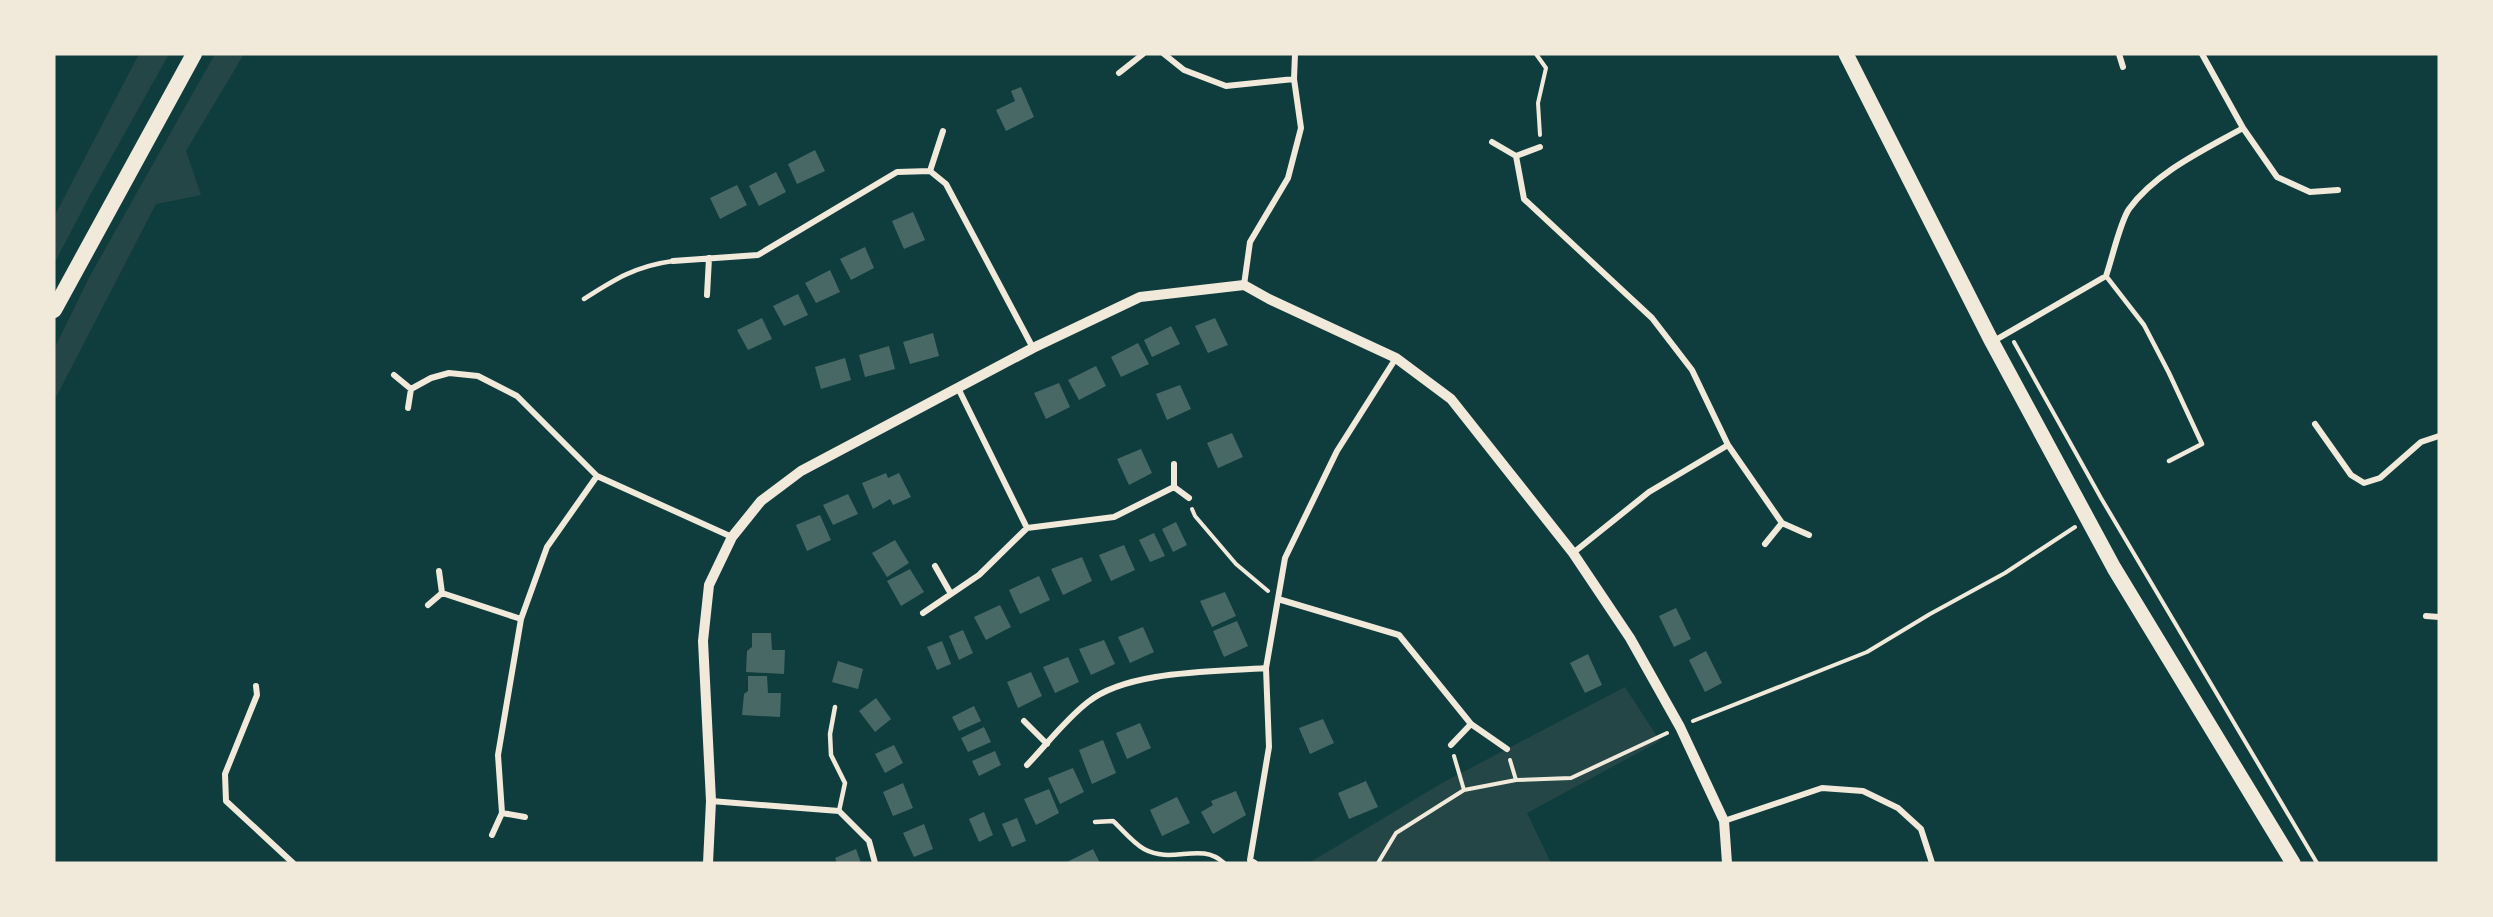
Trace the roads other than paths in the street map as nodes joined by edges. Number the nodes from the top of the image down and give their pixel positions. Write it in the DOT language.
graph roads {
  1 [pos="194,54"];
  2 [pos="1143,54"];
  3 [pos="1164,54"];
  4 [pos="1295,54"];
  5 [pos="1846,54"];
  6 [pos="2119,54"];
  7 [pos="2202,54"];
  8 [pos="2123,67"];
  9 [pos="1119,73"];
  10 [pos="1294,79"];
  11 [pos="2243,128"];
  12 [pos="943,132"];
  13 [pos="1492,142"];
  14 [pos="1540,147"];
  15 [pos="1516,156"];
  16 [pos="930,171"];
  17 [pos="2338,190"];
  18 [pos="709,258"];
  19 [pos="673,261"];
  20 [pos="2106,276"];
  21 [pos="1244,285"];
  22 [pos="707,295"];
  23 [pos="584,299"];
  24 [pos="54,310"];
  25 [pos="1992,342"];
  26 [pos="1033,348"];
  27 [pos="1396,358"];
  28 [pos="394,375"];
  29 [pos="958,388"];
  30 [pos="411,389"];
  31 [pos="408,408"];
  32 [pos="2315,424"];
  33 [pos="2439,436"];
  34 [pos="1728,445"];
  35 [pos="2169,461"];
  36 [pos="1174,464"];
  37 [pos="597,476"];
  38 [pos="1174,487"];
  39 [pos="1189,498"];
  40 [pos="1782,523"];
  41 [pos="1027,528"];
  42 [pos="1809,535"];
  43 [pos="732,537"];
  44 [pos="1765,544"];
  45 [pos="1574,553"];
  46 [pos="935,566"];
  47 [pos="439,571"];
  48 [pos="442,593"];
  49 [pos="951,594"];
  50 [pos="1278,599"];
  51 [pos="428,605"];
  52 [pos="923,613"];
  53 [pos="2426,616"];
  54 [pos="2439,616"];
  55 [pos="521,619"];
  56 [pos="1266,668"];
  57 [pos="256,686"];
  58 [pos="835,707"];
  59 [pos="1024,721"];
  60 [pos="1471,724"];
  61 [pos="1047,744"];
  62 [pos="1451,745"];
  63 [pos="1507,749"];
  64 [pos="1027,765"];
  65 [pos="711,801"];
  66 [pos="839,811"];
  67 [pos="501,813"];
  68 [pos="525,817"];
  69 [pos="1724,821"];
  70 [pos="1095,822"];
  71 [pos="492,835"];
  72 [pos="1252,862"];
  73 [pos="293,863"];
  74 [pos="708,863"];
  75 [pos="875,863"];
  76 [pos="1224,863"];
  77 [pos="1242,863"];
  78 [pos="1727,863"];
  79 [pos="1932,863"];
  80 [pos="2293,863"];
  1 -- 24 [label="highway"];
  2 -- 9 [label="street"];
  3 -- 10 [label="street"];
  4 -- 10 [label="street"];
  5 -- 25 [label="main road"];
  6 -- 8 [label="street"];
  7 -- 11 [label="street"];
  10 -- 21 [label="street"];
  11 -- 17 [label="street"];
  11 -- 20 [label="street"];
  12 -- 16 [label="street"];
  13 -- 15 [label="street"];
  14 -- 15 [label="street"];
  15 -- 34 [label="street"];
  16 -- 18 [label="street"];
  16 -- 26 [label="street"];
  18 -- 19 [label="street"];
  18 -- 22 [label="street"];
  19 -- 23 [label="lane"];
  20 -- 25 [label="street"];
  20 -- 35 [label="lane"];
  21 -- 26 [label="street"];
  21 -- 27 [label="street"];
  25 -- 80 [label="main road"];
  26 -- 29 [label="street"];
  27 -- 45 [label="street"];
  27 -- 50 [label="street"];
  28 -- 30 [label="street"];
  29 -- 41 [label="street"];
  29 -- 43 [label="street"];
  30 -- 31 [label="street"];
  30 -- 37 [label="street"];
  32 -- 33 [label="street"];
  34 -- 40 [label="street"];
  34 -- 45 [label="street"];
  36 -- 38 [label="street"];
  37 -- 43 [label="street"];
  37 -- 55 [label="street"];
  38 -- 39 [label="street"];
  38 -- 41 [label="street"];
  40 -- 42 [label="street"];
  40 -- 44 [label="street"];
  41 -- 49 [label="street"];
  43 -- 65 [label="street"];
  45 -- 69 [label="street"];
  46 -- 49 [label="street"];
  47 -- 48 [label="street"];
  48 -- 51 [label="street"];
  48 -- 55 [label="street"];
  49 -- 52 [label="street"];
  50 -- 56 [label="street"];
  50 -- 60 [label="street"];
  53 -- 54 [label="street"];
  55 -- 67 [label="street"];
  56 -- 61 [label="street"];
  56 -- 72 [label="street"];
  57 -- 73 [label="street"];
  58 -- 66 [label="lane"];
  59 -- 61 [label="street"];
  60 -- 62 [label="street"];
  60 -- 63 [label="street"];
  61 -- 64 [label="street"];
  65 -- 66 [label="street"];
  65 -- 74 [label="street"];
  66 -- 75 [label="street"];
  67 -- 68 [label="street"];
  67 -- 71 [label="street"];
  69 -- 78 [label="street"];
  69 -- 79 [label="street"];
  70 -- 76 [label="lane"];
  72 -- 77 [label="street"];
}
